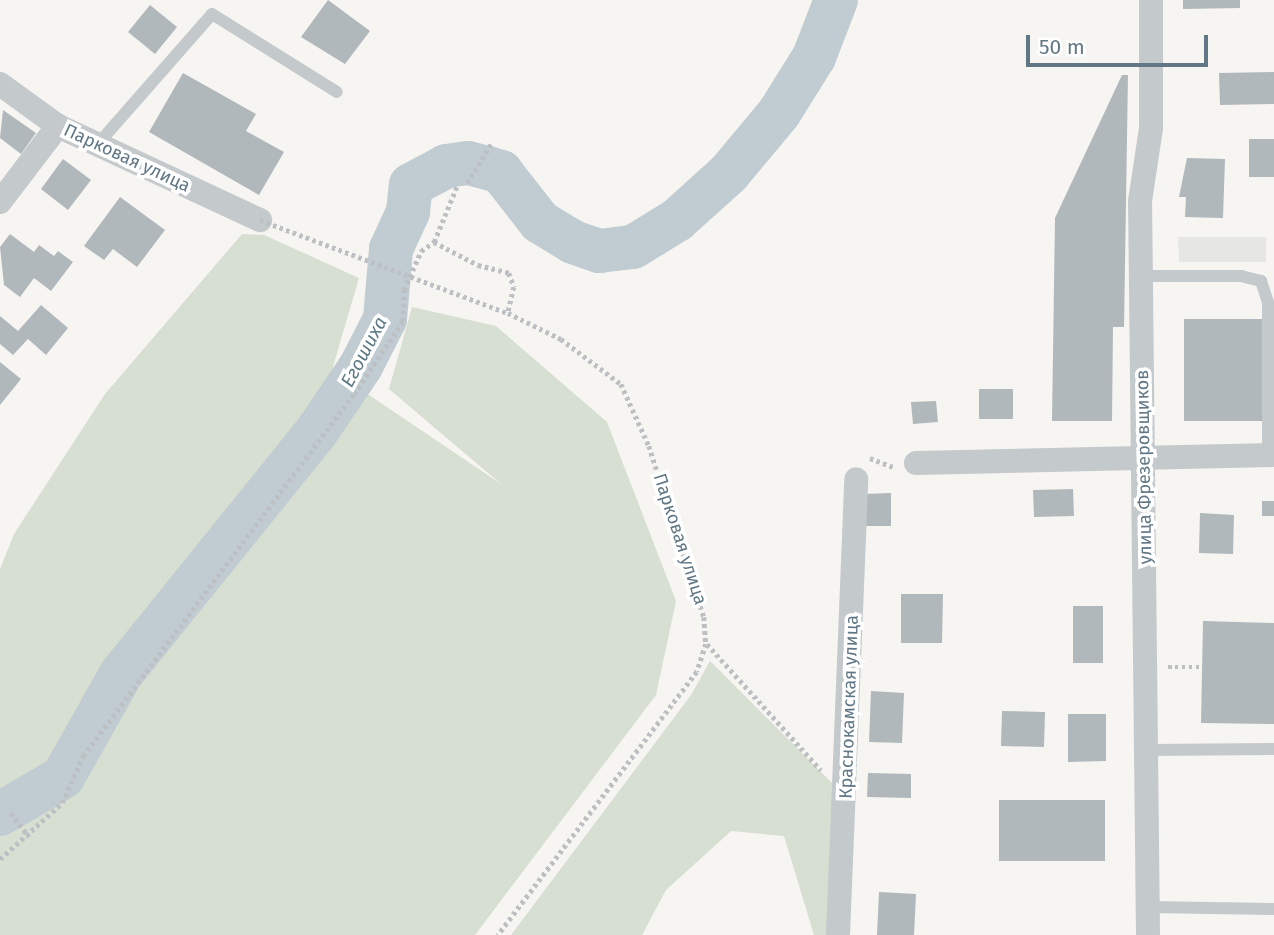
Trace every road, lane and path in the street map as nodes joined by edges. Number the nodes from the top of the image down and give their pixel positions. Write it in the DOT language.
graph roads {
  1 [pos="1151,0"];
  2 [pos="0,84"];
  3 [pos="337,92"];
  4 [pos="58,126"];
  5 [pos="493,141"];
  6 [pos="97,145"];
  7 [pos="467,183"];
  8 [pos="457,186"];
  9 [pos="0,202"];
  10 [pos="260,220"];
  11 [pos="434,242"];
  12 [pos="1142,276"];
  13 [pos="508,313"];
  14 [pos="1271,455"];
  15 [pos="1144,457"];
  16 [pos="916,463"];
  17 [pos="856,479"];
  18 [pos="706,644"];
  19 [pos="1163,667"];
  20 [pos="1202,667"];
  21 [pos="1274,749"];
  22 [pos="1148,750"];
  23 [pos="846,797"];
  24 [pos="11,813"];
  25 [pos="29,837"];
  26 [pos="0,859"];
  27 [pos="1148,907"];
  28 [pos="1274,909"];
  29 [pos="498,935"];
  30 [pos="838,935"];
  31 [pos="1148,935"];
  1 -- 12 [label="street, улица Фрезеровщиков"];
  2 -- 4 [label="street, Парковая улица"];
  3 -- 6 [label="lane"];
  4 -- 6 [label="street, Парковая улица"];
  4 -- 9 [label="street"];
  5 -- 7 [label="path"];
  6 -- 10 [label="street, Парковая улица"];
  8 -- 11 [label="path"];
  10 -- 13 [label="path, Парковая улица, bridge"];
  11 -- 13 [label="path"];
  11 -- 25 [label="path"];
  12 -- 14 [label="lane"];
  12 -- 15 [label="street, улица Фрезеровщиков"];
  13 -- 18 [label="path, Парковая улица"];
  14 -- 15 [label="street"];
  15 -- 16 [label="street"];
  15 -- 22 [label="street, улица Фрезеровщиков"];
  16 -- 17 [label="path"];
  17 -- 23 [label="street, Краснокамская улица"];
  18 -- 23 [label="path"];
  18 -- 29 [label="path, Парковая улица"];
  19 -- 20 [label="path"];
  21 -- 22 [label="lane"];
  22 -- 27 [label="street, улица Фрезеровщиков"];
  23 -- 30 [label="street, Краснокамская улица"];
  24 -- 25 [label="path"];
  25 -- 26 [label="path"];
  27 -- 28 [label="lane"];
  27 -- 31 [label="street, улица Фрезеровщиков"];
}
